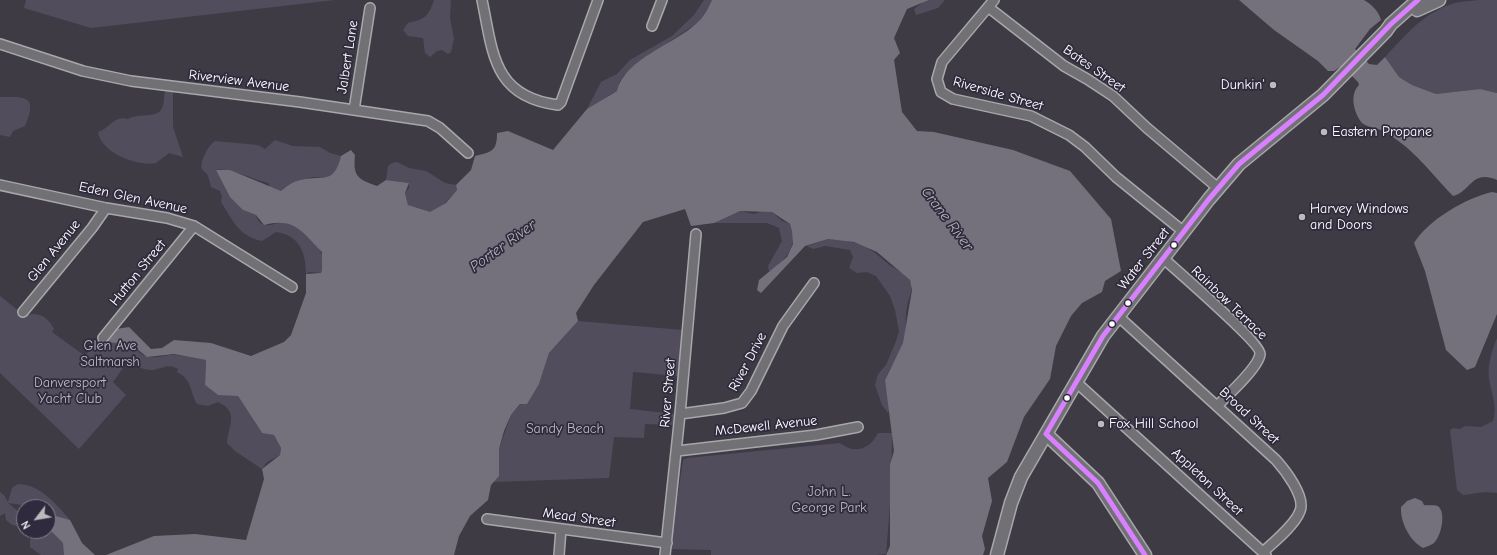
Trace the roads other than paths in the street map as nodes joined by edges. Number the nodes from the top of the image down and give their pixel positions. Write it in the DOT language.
graph roads {
  1 [pos="482,0"];
  2 [pos="598,0"];
  3 [pos="662,0"];
  4 [pos="994,0"];
  5 [pos="1428,0"];
  6 [pos="1439,0"];
  7 [pos="1418,5"];
  8 [pos="370,8"];
  9 [pos="988,8"];
  10 [pos="652,26"];
  11 [pos="0,44"];
  12 [pos="354,110"];
  13 [pos="468,153"];
  14 [pos="0,184"];
  15 [pos="1218,188"];
  16 [pos="106,208"];
  17 [pos="194,226"];
  18 [pos="1184,232"];
  19 [pos="696,234"];
  20 [pos="1163,258"];
  21 [pos="814,283"];
  22 [pos="292,287"];
  23 [pos="23,312"];
  24 [pos="1118,316"];
  25 [pos="103,338"];
  26 [pos="1076,382"];
  27 [pos="1217,406"];
  28 [pos="680,414"];
  29 [pos="858,427"];
  30 [pos="1046,434"];
  31 [pos="677,450"];
  32 [pos="486,519"];
  33 [pos="561,529"];
  34 [pos="667,543"];
  35 [pos="1264,554"];
  36 [pos="559,555"];
  37 [pos="665,555"];
  38 [pos="997,555"];
  39 [pos="1145,555"];
  1 -- 2 [label="street"];
  3 -- 10 [label="street"];
  4 -- 9 [label="street, Riverside Street"];
  5 -- 7 [label="main road, Water Street"];
  6 -- 7 [label="main road"];
  7 -- 15 [label="main road, Water Street"];
  8 -- 12 [label="street, Jalbert Lane"];
  9 -- 15 [label="street, Bates Street"];
  9 -- 18 [label="street, Riverside Street"];
  11 -- 12 [label="street, Riverview Avenue"];
  12 -- 13 [label="street, Riverview Avenue"];
  14 -- 16 [label="street, Eden Glen Avenue"];
  15 -- 18 [label="main road, Water Street"];
  16 -- 17 [label="street, Eden Glen Avenue"];
  16 -- 23 [label="street, Glen Avenue"];
  17 -- 22 [label="street, Eden Glen Avenue"];
  17 -- 25 [label="street, Hutton Street"];
  18 -- 20 [label="main road, Water Street"];
  19 -- 28 [label="street, River Street"];
  20 -- 24 [label="main road, Water Street"];
  20 -- 27 [label="street, Rainbow Terrace"];
  21 -- 28 [label="street, River Drive"];
  24 -- 26 [label="main road, Water Street"];
  24 -- 27 [label="street, Broad Street"];
  26 -- 30 [label="main road, Water Street"];
  26 -- 35 [label="street, Appleton Street"];
  27 -- 35 [label="street, Broad Street"];
  28 -- 31 [label="street, River Street"];
  29 -- 31 [label="street, McDewell Avenue"];
  30 -- 38 [label="main road, Water Street"];
  30 -- 39 [label="main road"];
  31 -- 34 [label="street, River Street"];
  32 -- 33 [label="street, Mead Street"];
  33 -- 34 [label="street, Mead Street"];
  33 -- 36 [label="street"];
  34 -- 37 [label="street, River Street"];
}
